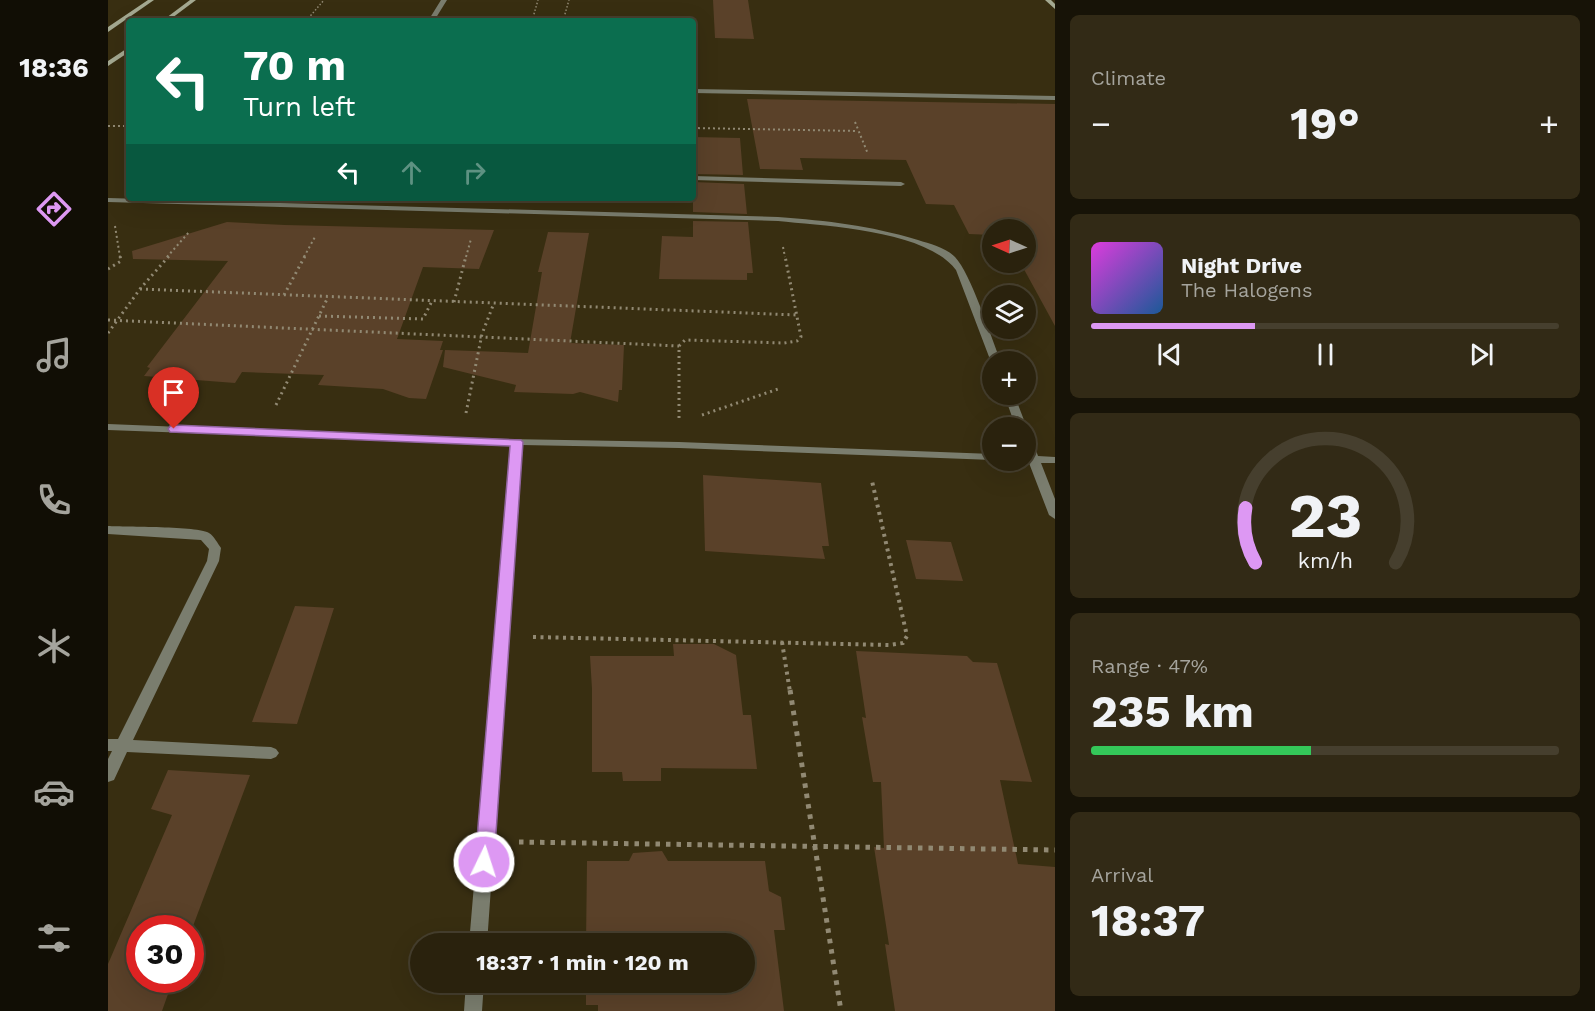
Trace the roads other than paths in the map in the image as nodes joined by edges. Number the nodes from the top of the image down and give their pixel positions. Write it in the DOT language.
graph roads {
  1 [pos="151,0"];
  2 [pos="193,0"];
  3 [pos="444,0"];
  4 [pos="1048,0"];
  5 [pos="1055,7"];
  6 [pos="169,18"];
  7 [pos="433,18"];
  8 [pos="108,30"];
  9 [pos="126,51"];
  10 [pos="108,64"];
  11 [pos="696,91"];
  12 [pos="1055,98"];
  13 [pos="696,178"];
  14 [pos="901,184"];
  15 [pos="110,200"];
  16 [pos="126,201"];
  17 [pos="136,201"];
  18 [pos="314,201"];
  19 [pos="992,351"];
  20 [pos="108,427"];
  21 [pos="517,442"];
  22 [pos="982,456"];
  23 [pos="1036,459"];
  24 [pos="1055,460"];
  25 [pos="1035,471"];
  26 [pos="1055,515"];
  27 [pos="108,530"];
  28 [pos="115,745"];
  29 [pos="271,753"];
  30 [pos="108,775"];
  31 [pos="479,933"];
  32 [pos="474,993"];
  33 [pos="473,1011"];
  1 -- 8 [label="street"];
  2 -- 6 [label="street"];
  3 -- 7 [label="street"];
  4 -- 5 [label="street"];
  9 -- 10 [label="street"];
  11 -- 12 [label="street"];
  13 -- 14 [label="street"];
  15 -- 16 [label="street"];
  17 -- 18 [label="street"];
  18 -- 19 [label="street"];
  20 -- 21 [label="street"];
  21 -- 22 [label="street"];
  21 -- 31 [label="street"];
  23 -- 24 [label="street"];
  25 -- 26 [label="street"];
  27 -- 28 [label="street"];
  28 -- 29 [label="street"];
  28 -- 30 [label="street"];
  32 -- 33 [label="street"];
}
